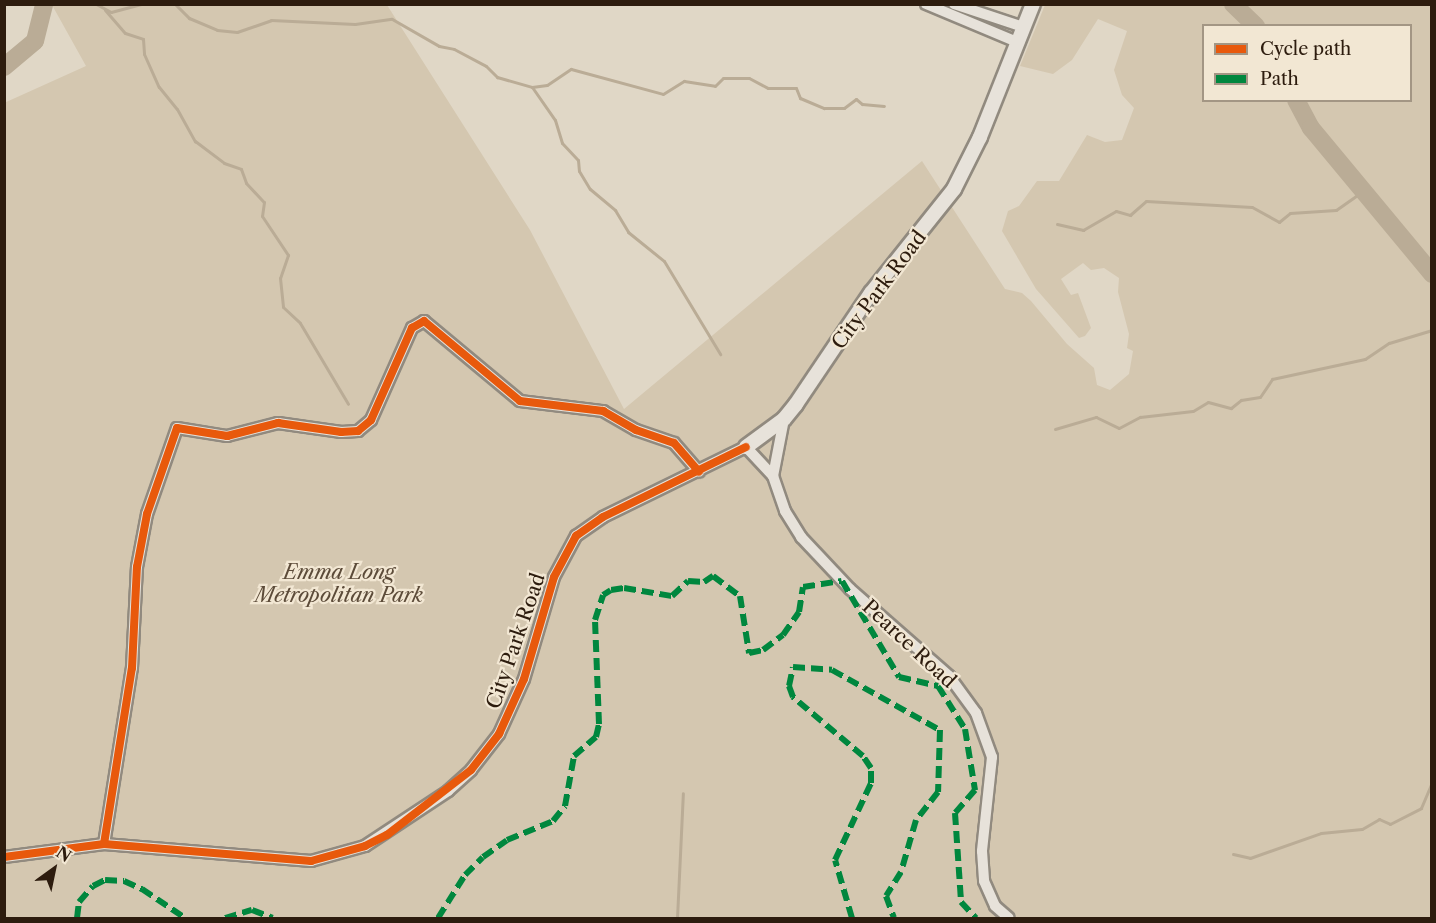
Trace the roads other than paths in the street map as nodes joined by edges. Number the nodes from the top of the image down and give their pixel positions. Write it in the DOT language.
graph roads {
  1 [pos="926,4"];
  2 [pos="954,4"];
  3 [pos="1033,4"];
  4 [pos="1023,27"];
  5 [pos="1017,42"];
  6 [pos="784,419"];
  7 [pos="746,447"];
  8 [pos="699,472"];
  9 [pos="773,476"];
  10 [pos="104,844"];
  11 [pos="4,857"];
  12 [pos="1009,918"];
  1 -- 5 [label="street"];
  2 -- 4 [label="street"];
  3 -- 4 [label="street, City Park Road"];
  4 -- 5 [label="street, City Park Road"];
  5 -- 6 [label="street, City Park Road"];
  6 -- 7 [label="street, City Park Road"];
  6 -- 9 [label="street, Pearce Road"];
  7 -- 8 [label="street, City Park Road"];
  7 -- 9 [label="street"];
  8 -- 10 [label="street, City Park Road"];
  8 -- 10 [label="street"];
  9 -- 12 [label="street, Pearce Road"];
  10 -- 11 [label="street, City Park Road"];
}
